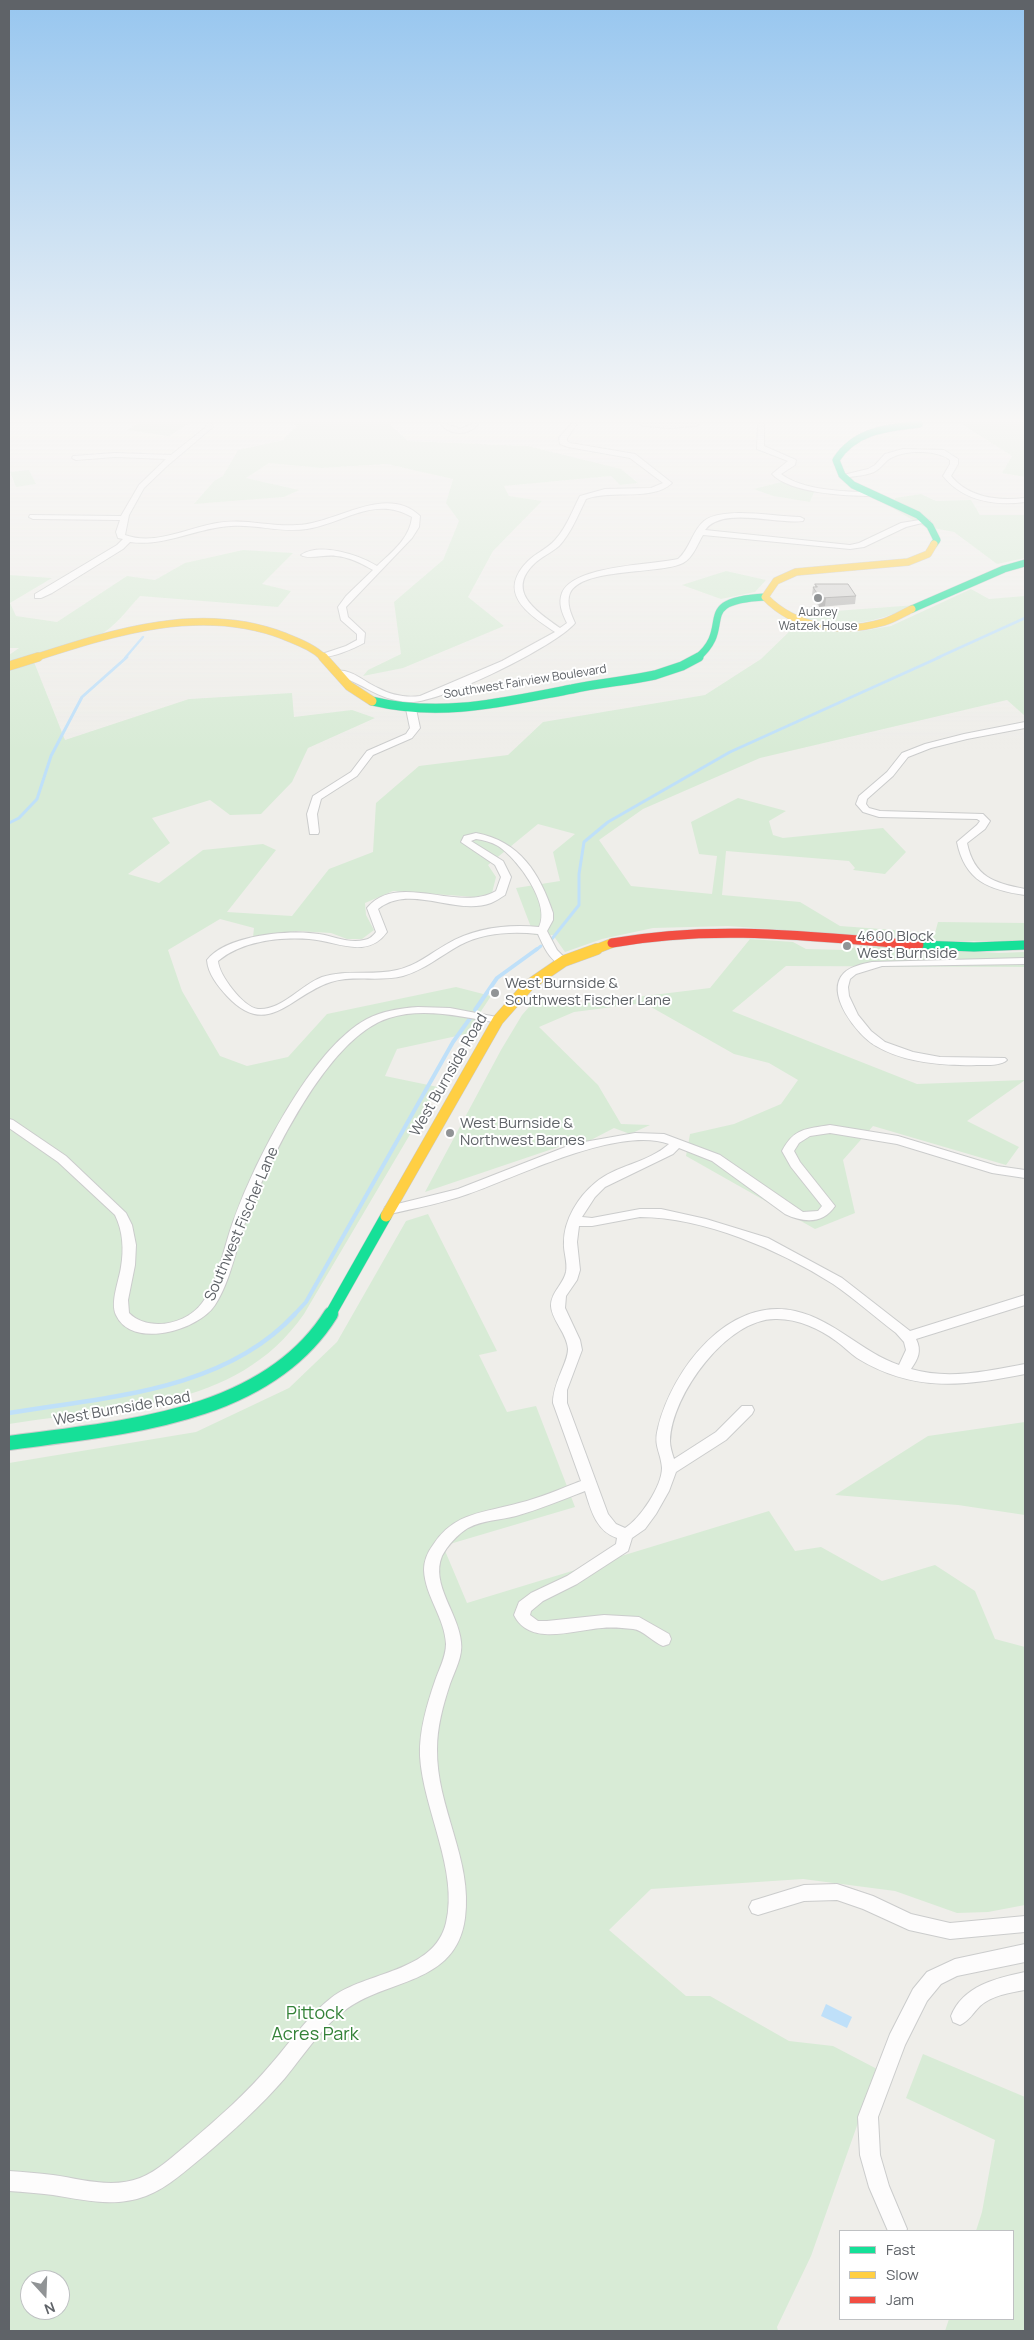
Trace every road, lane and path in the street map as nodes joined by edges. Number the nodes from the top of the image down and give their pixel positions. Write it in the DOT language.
graph roads {
  1 [pos="120,533"];
  2 [pos="184,533"];
  3 [pos="410,533"];
  4 [pos="562,533"];
  5 [pos="700,533"];
  6 [pos="712,533"];
  7 [pos="887,533"];
  8 [pos="935,533"];
  9 [pos="128,539"];
  10 [pos="305,555"];
  11 [pos="1025,563"];
  12 [pos="378,570"];
  13 [pos="38,596"];
  14 [pos="765,597"];
  15 [pos="561,633"];
  16 [pos="323,655"];
  17 [pos="9,666"];
  18 [pos="338,673"];
  19 [pos="411,709"];
  20 [pos="1025,725"];
  21 [pos="314,832"];
  22 [pos="1025,892"];
  23 [pos="542,931"];
  24 [pos="1025,945"];
  25 [pos="1025,961"];
  26 [pos="564,962"];
  27 [pos="498,1020"];
  28 [pos="1001,1060"];
  29 [pos="9,1122"];
  30 [pos="678,1143"];
  31 [pos="1025,1174"];
  32 [pos="390,1210"];
  33 [pos="573,1220"];
  34 [pos="1025,1300"];
  35 [pos="908,1337"];
  36 [pos="1025,1369"];
  37 [pos="902,1371"];
  38 [pos="747,1410"];
  39 [pos="9,1443"];
  40 [pos="670,1469"];
  41 [pos="588,1484"];
  42 [pos="625,1534"];
  43 [pos="663,1638"];
  44 [pos="758,1907"];
  45 [pos="1025,1924"];
  46 [pos="1025,1953"];
  47 [pos="1025,1981"];
  48 [pos="960,2016"];
  49 [pos="9,2181"];
  50 [pos="897,2229"];
  1 -- 9 [label="street"];
  2 -- 9 [label="street"];
  3 -- 12 [label="street"];
  4 -- 15 [label="street"];
  5 -- 15 [label="street"];
  6 -- 7 [label="street"];
  8 -- 14 [label="main road"];
  9 -- 13 [label="street"];
  10 -- 12 [label="street"];
  11 -- 14 [label="main road"];
  12 -- 16 [label="street"];
  14 -- 19 [label="main road, Southwest Fairview Boulevard"];
  15 -- 18 [label="street"];
  16 -- 17 [label="main road, Southwest Fairview Boulevard"];
  16 -- 18 [label="main road, Southwest Fairview Boulevard"];
  18 -- 19 [label="main road, Southwest Fairview Boulevard"];
  19 -- 21 [label="street"];
  20 -- 22 [label="street"];
  23 -- 23 [label="street"];
  23 -- 26 [label="street"];
  24 -- 26 [label="main road, West Burnside Road"];
  25 -- 28 [label="street"];
  26 -- 27 [label="main road, West Burnside Road"];
  27 -- 29 [label="street, Southwest Fischer Lane"];
  27 -- 32 [label="main road, West Burnside Road"];
  30 -- 31 [label="street"];
  30 -- 32 [label="street"];
  30 -- 33 [label="street"];
  32 -- 39 [label="main road, West Burnside Road"];
  33 -- 35 [label="street"];
  33 -- 41 [label="street"];
  34 -- 35 [label="street"];
  35 -- 37 [label="street"];
  36 -- 37 [label="street"];
  37 -- 40 [label="street"];
  38 -- 40 [label="street"];
  40 -- 42 [label="street"];
  41 -- 42 [label="street"];
  41 -- 49 [label="street"];
  42 -- 43 [label="street"];
  44 -- 45 [label="street"];
  46 -- 50 [label="street"];
  47 -- 48 [label="street"];
}
